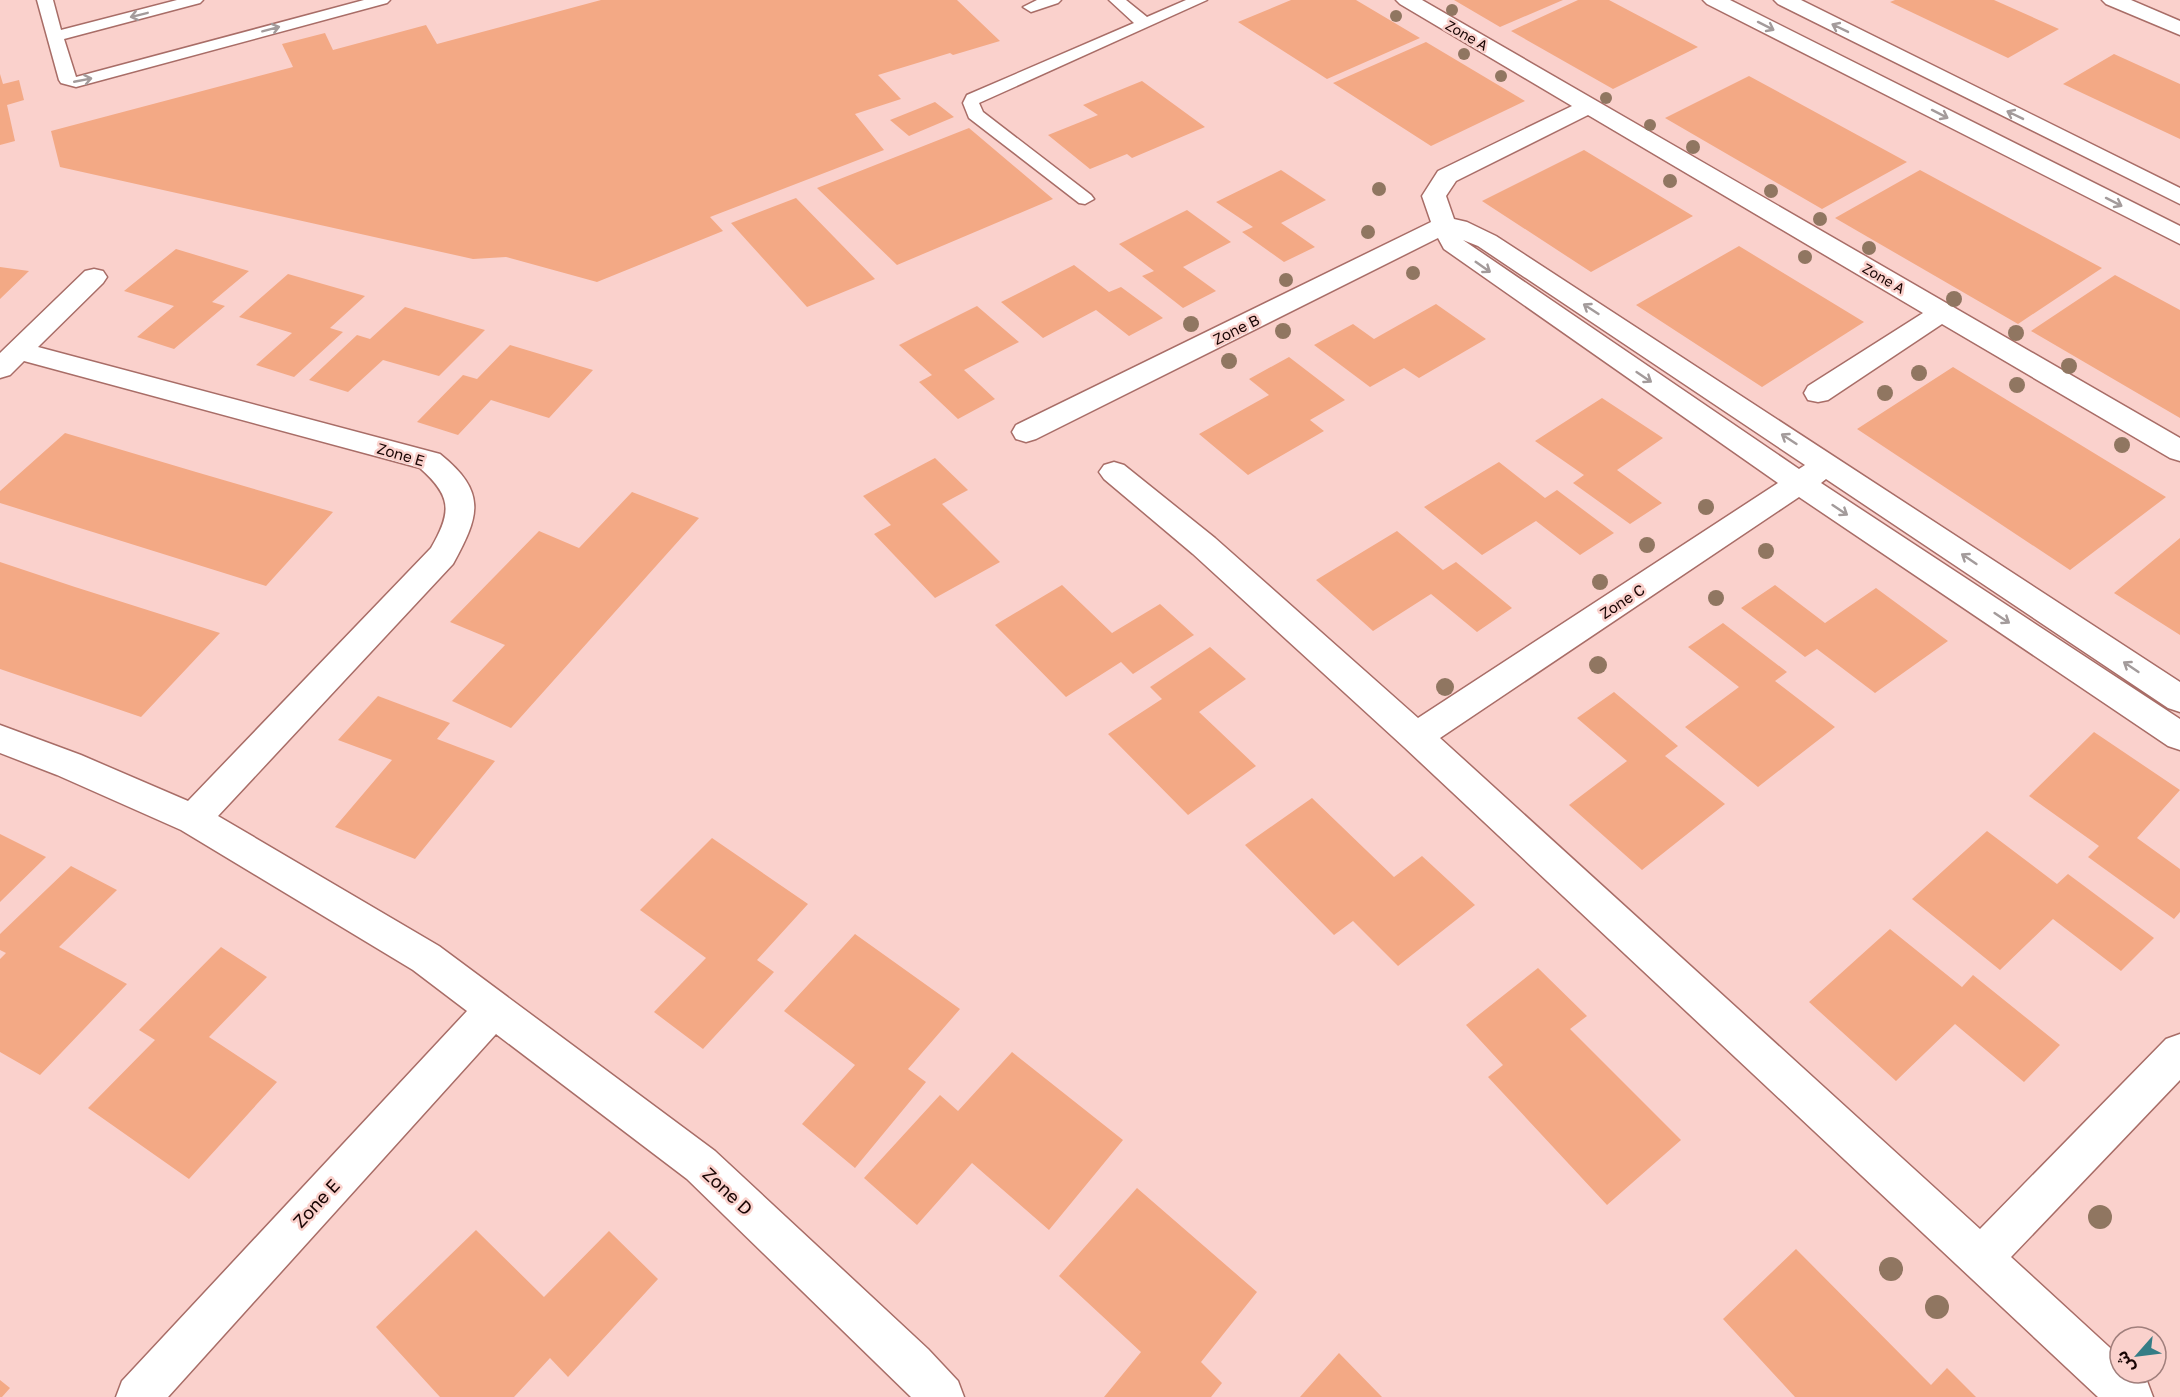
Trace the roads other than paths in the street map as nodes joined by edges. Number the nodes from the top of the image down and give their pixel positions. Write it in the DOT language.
graph roads {
  1 [pos="45,0"];
  2 [pos="195,0"];
  3 [pos="382,0"];
  4 [pos="1053,0"];
  5 [pos="1117,0"];
  6 [pos="1200,0"];
  7 [pos="1407,0"];
  8 [pos="1714,0"];
  9 [pos="1785,0"];
  10 [pos="2113,0"];
  11 [pos="1031,7"];
  12 [pos="1145,24"];
  13 [pos="2180,29"];
  14 [pos="54,37"];
  15 [pos="1588,106"];
  16 [pos="2056,135"];
  17 [pos="2023,156"];
  18 [pos="2180,197"];
  19 [pos="1084,199"];
  20 [pos="1445,225"];
  21 [pos="2180,236"];
  22 [pos="94,277"];
  23 [pos="1942,312"];
  24 [pos="9,360"];
  25 [pos="1818,393"];
  26 [pos="1026,432"];
  27 [pos="2180,451"];
  28 [pos="1827,465"];
  29 [pos="1114,472"];
  30 [pos="1799,483"];
  31 [pos="2180,699"];
  32 [pos="1416,736"];
  33 [pos="2180,736"];
  34 [pos="0,739"];
  35 [pos="193,819"];
  36 [pos="494,1009"];
  37 [pos="2180,1052"];
  38 [pos="1981,1258"];
  39 [pos="138,1397"];
  40 [pos="942,1397"];
  41 [pos="2131,1397"];
  1 -- 14 [label="lane"];
  2 -- 14 [label="lane, one-way"];
  14 -- 3 [label="lane, one-way"];
  4 -- 11 [label="lane"];
  5 -- 12 [label="lane"];
  6 -- 12 [label="lane"];
  7 -- 15 [label="street, Zone A"];
  8 -- 17 [label="street, one-way"];
  16 -- 9 [label="street, one-way"];
  10 -- 13 [label="street"];
  12 -- 19 [label="lane"];
  15 -- 20 [label="street"];
  15 -- 23 [label="street, Zone A"];
  16 -- 17 [label="street"];
  16 -- 18 [label="street"];
  17 -- 21 [label="street, one-way"];
  20 -- 26 [label="street, Zone B"];
  28 -- 20 [label="street, one-way"];
  20 -- 30 [label="street, one-way"];
  22 -- 24 [label="street"];
  23 -- 25 [label="street"];
  23 -- 27 [label="street, Zone A"];
  24 -- 35 [label="street, Zone E"];
  28 -- 30 [label="street, Zone C"];
  31 -- 28 [label="street, one-way"];
  29 -- 32 [label="street"];
  30 -- 32 [label="street, Zone C"];
  30 -- 33 [label="street, one-way"];
  32 -- 38 [label="street"];
  34 -- 35 [label="street, Zone D"];
  35 -- 36 [label="street, Zone D"];
  36 -- 39 [label="street, Zone E"];
  36 -- 40 [label="street, Zone D"];
  37 -- 38 [label="street"];
  38 -- 41 [label="street"];
}
